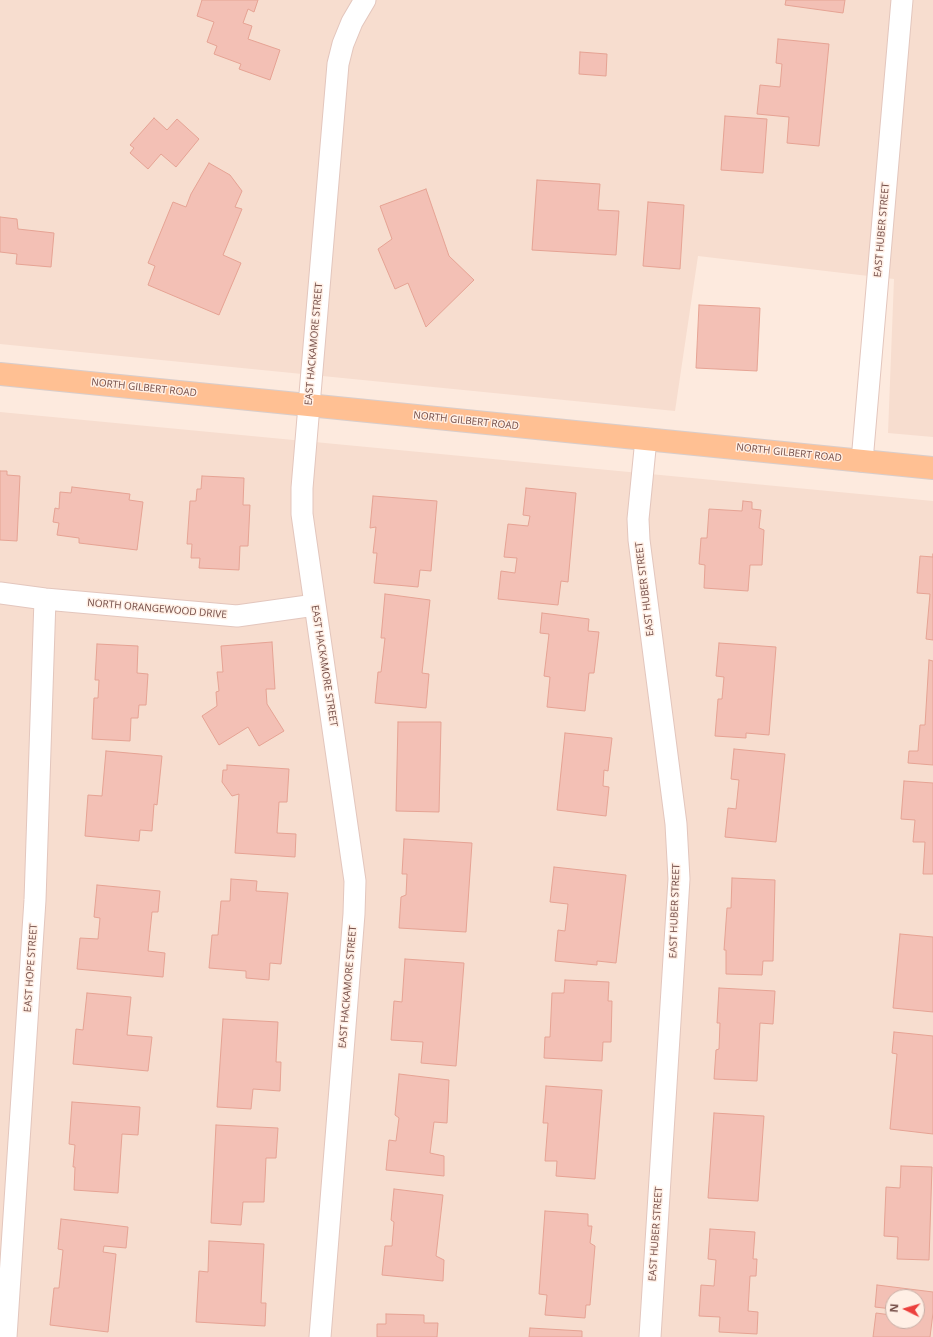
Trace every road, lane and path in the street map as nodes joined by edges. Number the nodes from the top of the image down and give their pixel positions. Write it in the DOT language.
graph roads {
  1 [pos="365,0"];
  2 [pos="902,0"];
  3 [pos="0,374"];
  4 [pos="309,405"];
  5 [pos="646,439"];
  6 [pos="862,461"];
  7 [pos="933,468"];
  8 [pos="0,593"];
  9 [pos="45,599"];
  10 [pos="315,605"];
  11 [pos="6,1337"];
  12 [pos="320,1337"];
  13 [pos="650,1337"];
  1 -- 4 [label="street, EAST HACKAMORE STREET"];
  2 -- 6 [label="street, EAST HUBER STREET"];
  3 -- 4 [label="main road, NORTH GILBERT ROAD"];
  4 -- 5 [label="main road, NORTH GILBERT ROAD"];
  4 -- 10 [label="street, EAST HACKAMORE STREET"];
  5 -- 6 [label="main road, NORTH GILBERT ROAD"];
  5 -- 13 [label="street, EAST HUBER STREET"];
  6 -- 7 [label="main road, NORTH GILBERT ROAD"];
  8 -- 9 [label="street, NORTH ORANGEWOOD DRIVE"];
  9 -- 10 [label="street, NORTH ORANGEWOOD DRIVE"];
  9 -- 11 [label="street, EAST HOPE STREET"];
  10 -- 12 [label="street, EAST HACKAMORE STREET"];
}
